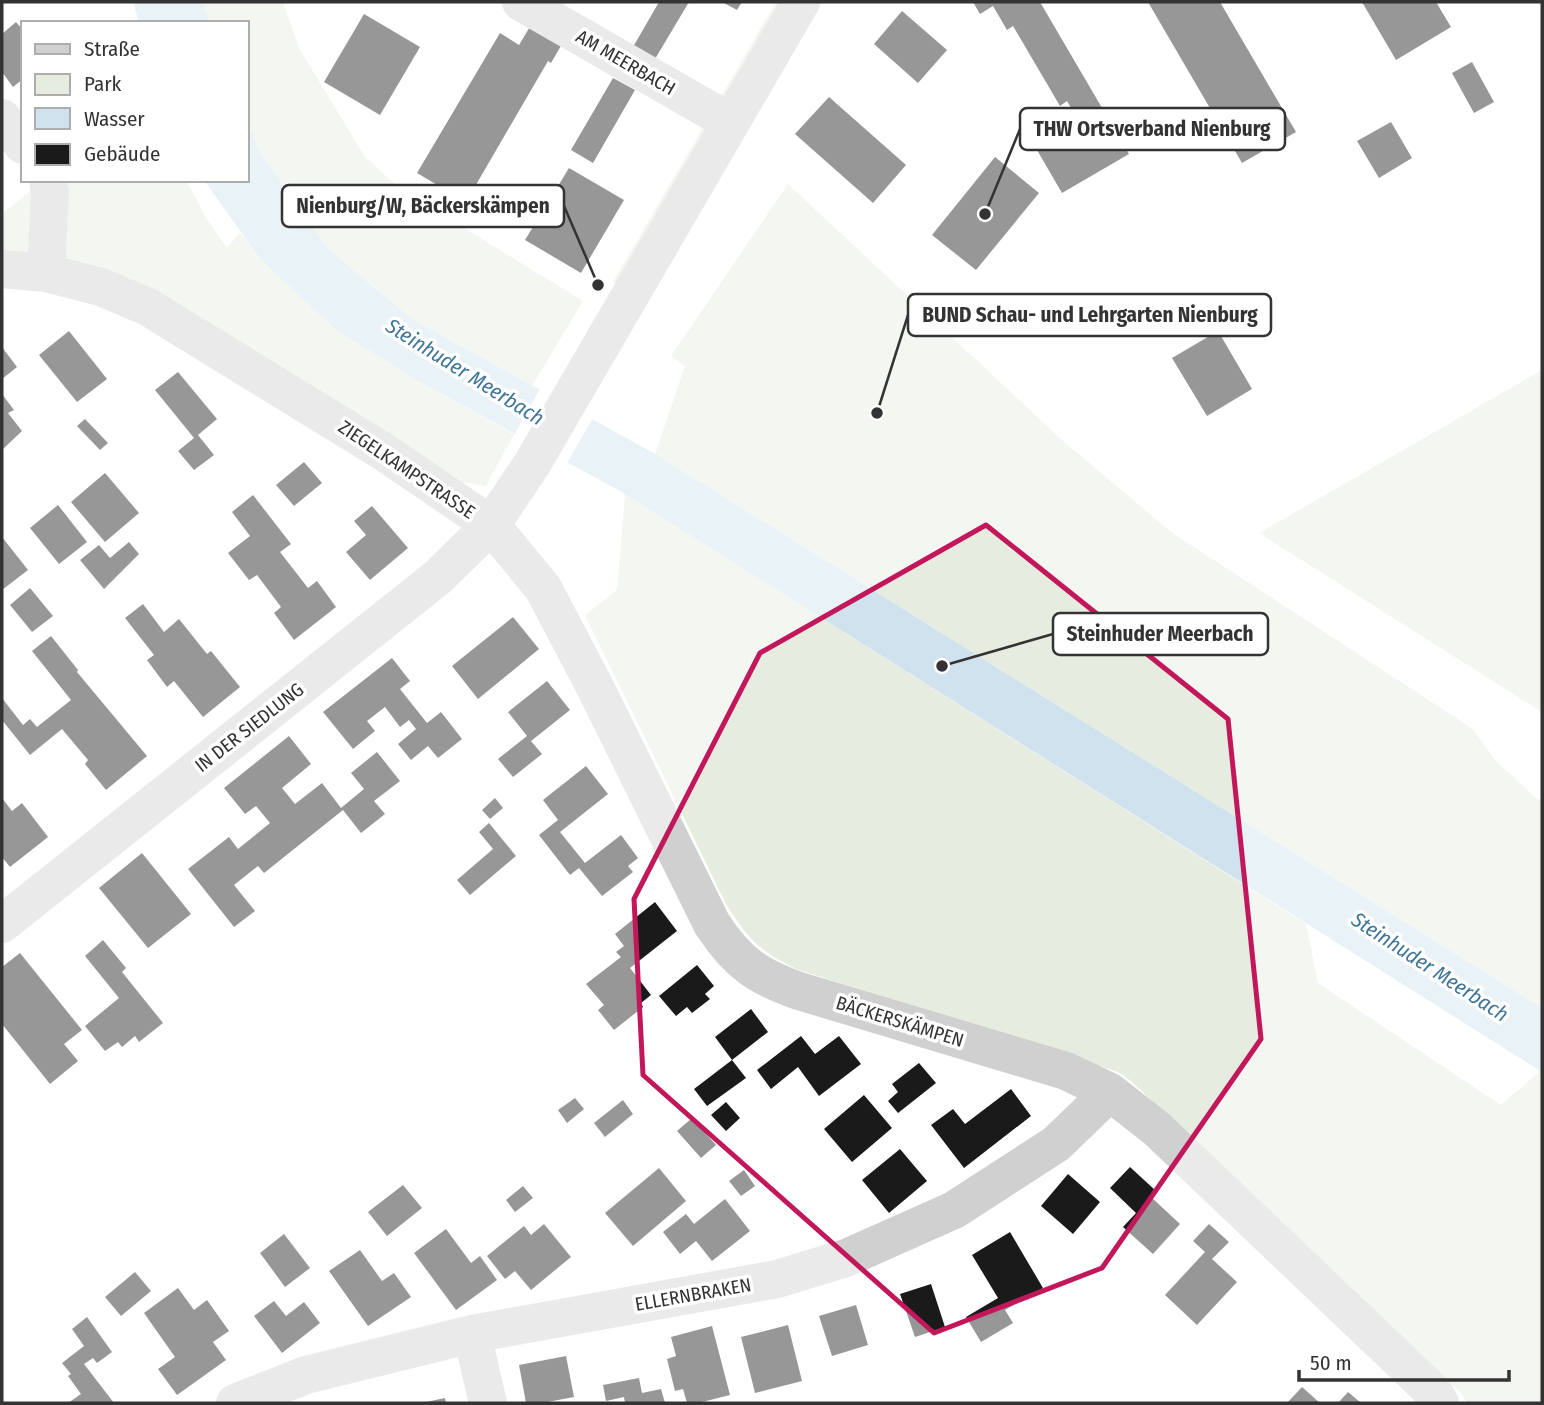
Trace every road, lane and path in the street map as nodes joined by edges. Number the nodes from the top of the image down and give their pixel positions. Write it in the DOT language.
graph roads {
  1 [pos="521,2"];
  2 [pos="801,2"];
  3 [pos="2,118"];
  4 [pos="730,122"];
  5 [pos="21,142"];
  6 [pos="48,182"];
  7 [pos="2,269"];
  8 [pos="46,272"];
  9 [pos="491,525"];
  10 [pos="2,923"];
  11 [pos="1110,1092"];
  12 [pos="472,1334"];
  13 [pos="1434,1400"];
  14 [pos="235,1403"];
  15 [pos="488,1403"];
  1 -- 4 [label="street, AM MEERBACH"];
  2 -- 4 [label="street, ZIEGELKAMPSTRASSE"];
  3 -- 5 [label="street"];
  4 -- 9 [label="street, ZIEGELKAMPSTRASSE"];
  6 -- 8 [label="street"];
  7 -- 8 [label="street, ZIEGELKAMPSTRASSE"];
  8 -- 9 [label="street, ZIEGELKAMPSTRASSE"];
  9 -- 10 [label="street, IN DER SIEDLUNG"];
  9 -- 11 [label="street, BÄCKERSKÄMPEN"];
  11 -- 12 [label="street, ELLERNBRAKEN"];
  11 -- 13 [label="street, BÄCKERSKÄMPEN"];
  12 -- 14 [label="street, ELLERNBRAKEN"];
  12 -- 15 [label="street"];
}
